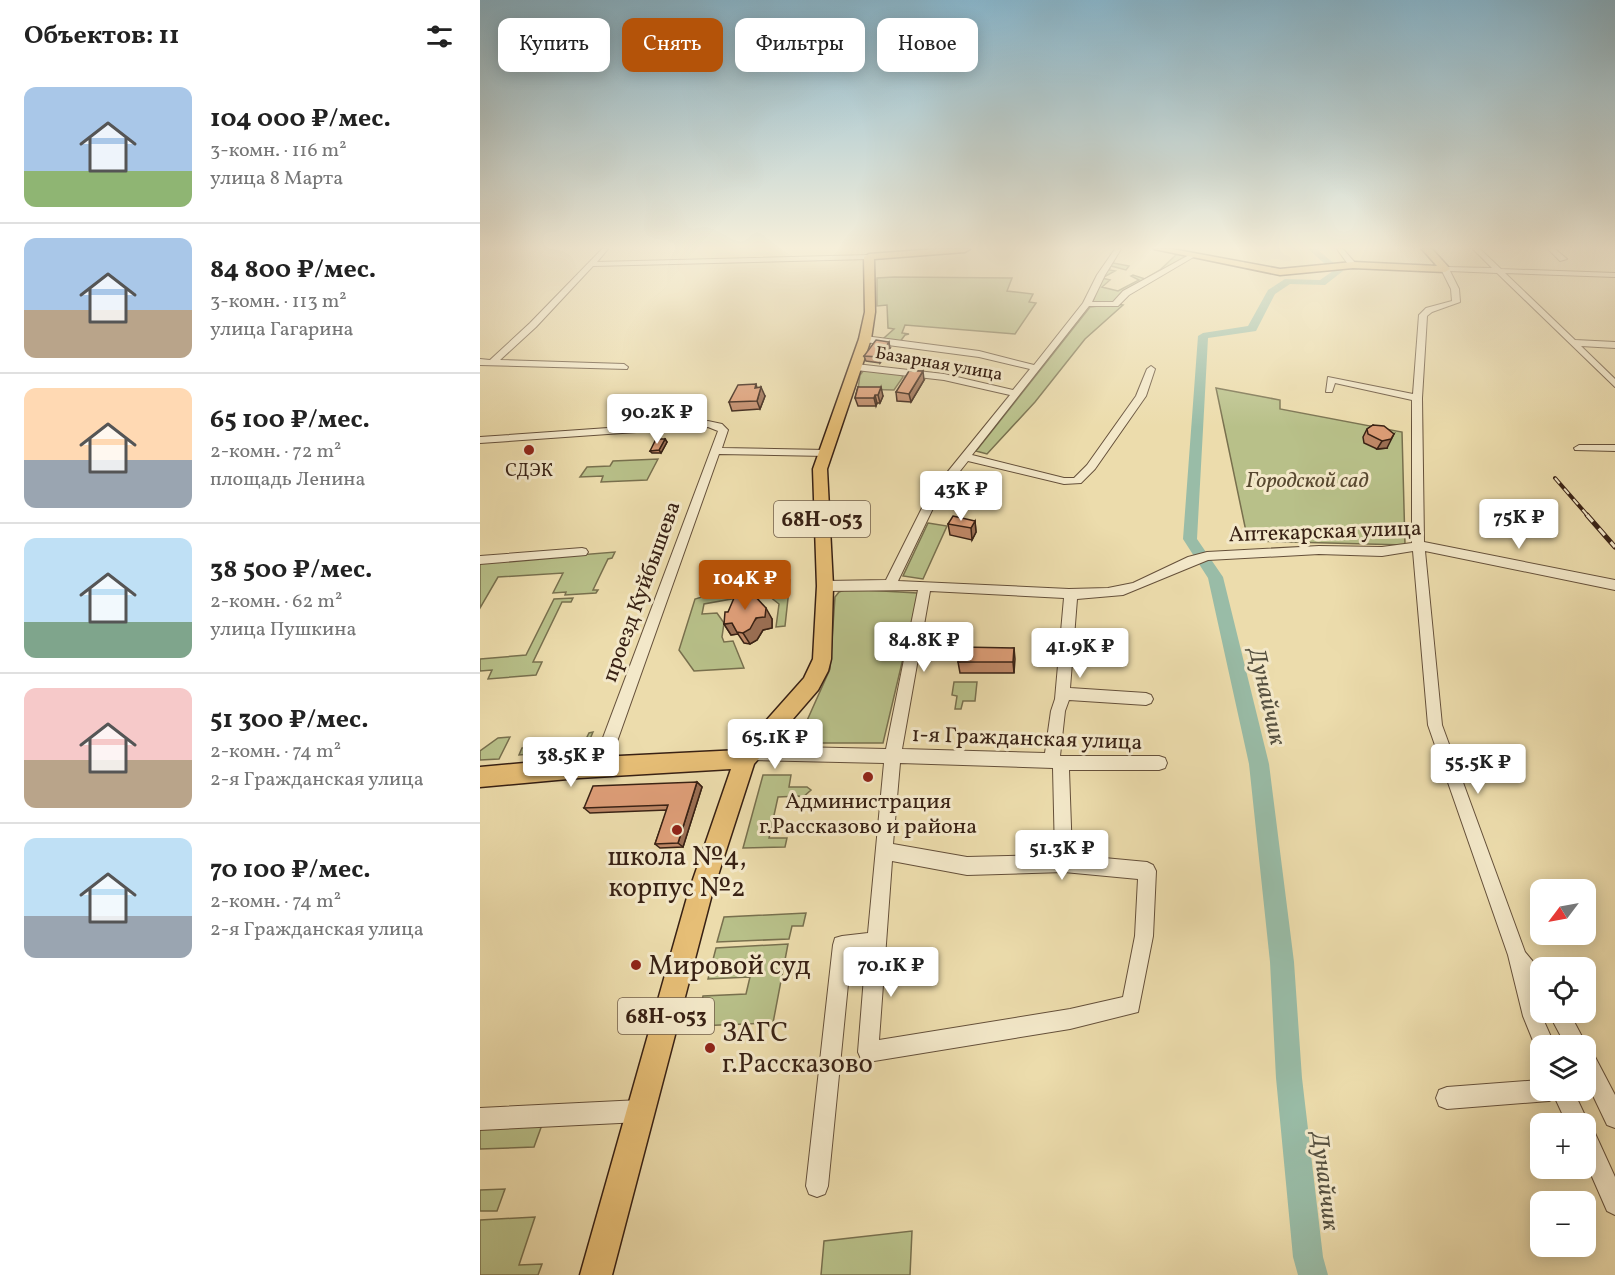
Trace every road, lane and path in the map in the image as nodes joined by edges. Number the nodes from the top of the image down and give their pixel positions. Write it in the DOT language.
graph roads {
  1 [pos="549,308"];
  2 [pos="870,308"];
  3 [pos="1084,308"];
  4 [pos="1435,308"];
  5 [pos="1539,308"];
  6 [pos="865,339"];
  7 [pos="1575,343"];
  8 [pos="1615,345"];
  9 [pos="480,362"];
  10 [pos="493,362"];
  11 [pos="624,367"];
  12 [pos="856,367"];
  13 [pos="1037,369"];
  14 [pos="1151,369"];
  15 [pos="1615,384"];
  16 [pos="1329,390"];
  17 [pos="1017,394"];
  18 [pos="1417,398"];
  19 [pos="480,440"];
  20 [pos="1579,448"];
  21 [pos="1615,448"];
  22 [pos="716,451"];
  23 [pos="826,453"];
  24 [pos="966,457"];
  25 [pos="1418,545"];
  26 [pos="582,552"];
  27 [pos="480,560"];
  28 [pos="890,584"];
  29 [pos="1615,585"];
  30 [pos="825,586"];
  31 [pos="925,586"];
  32 [pos="1071,593"];
  33 [pos="1063,694"];
  34 [pos="1146,699"];
  35 [pos="893,755"];
  36 [pos="1057,762"];
  37 [pos="745,763"];
  38 [pos="1159,763"];
  39 [pos="600,767"];
  40 [pos="480,777"];
  41 [pos="724,818"];
  42 [pos="884,851"];
  43 [pos="1064,863"];
  44 [pos="876,942"];
  45 [pos="1517,955"];
  46 [pos="1530,971"];
  47 [pos="1541,1035"];
  48 [pos="1596,1080"];
  49 [pos="1530,1091"];
  50 [pos="1447,1098"];
  51 [pos="640,1111"];
  52 [pos="1615,1117"];
  53 [pos="480,1119"];
  54 [pos="1596,1161"];
  55 [pos="817,1186"];
  56 [pos="1615,1203"];
  57 [pos="596,1275"];
  1 -- 10 [label="street"];
  2 -- 6 [label="main road, 68Н-053"];
  3 -- 13 [label="street"];
  4 -- 18 [label="street"];
  5 -- 7 [label="street"];
  6 -- 12 [label="main road, 68Н-053"];
  6 -- 13 [label="street"];
  7 -- 8 [label="street"];
  7 -- 15 [label="street"];
  9 -- 10 [label="street"];
  10 -- 11 [label="street"];
  12 -- 17 [label="street, Базарная улица"];
  12 -- 23 [label="main road, 68Н-053"];
  13 -- 17 [label="street"];
  14 -- 24 [label="street"];
  16 -- 18 [label="street"];
  17 -- 24 [label="street"];
  18 -- 25 [label="street"];
  19 -- 22 [label="street, проезд Куйбышева"];
  20 -- 21 [label="street"];
  22 -- 23 [label="street"];
  22 -- 39 [label="street, проезд Куйбышева"];
  23 -- 30 [label="main road, 68Н-053"];
  24 -- 28 [label="street"];
  25 -- 29 [label="street, Аптекарская улица"];
  25 -- 32 [label="street, Аптекарская улица"];
  25 -- 45 [label="street"];
  26 -- 27 [label="street"];
  28 -- 30 [label="street, Аптекарская улица"];
  28 -- 31 [label="street, Аптекарская улица"];
  30 -- 37 [label="main road, 68Н-053"];
  31 -- 32 [label="street, Аптекарская улица"];
  31 -- 35 [label="street"];
  32 -- 33 [label="street"];
  33 -- 34 [label="street"];
  33 -- 36 [label="street"];
  35 -- 36 [label="street, 1-я Гражданская улица"];
  35 -- 37 [label="street, 1-я Гражданская улица"];
  35 -- 42 [label="street"];
  36 -- 38 [label="street, 1-я Гражданская улица"];
  36 -- 43 [label="street"];
  37 -- 39 [label="main road"];
  37 -- 41 [label="main road, 68Н-053"];
  37 -- 51 [label="main road, 68Н-053"];
  39 -- 40 [label="main road"];
  42 -- 43 [label="street"];
  42 -- 44 [label="street"];
  43 -- 44 [label="street"];
  44 -- 55 [label="street"];
  45 -- 46 [label="street"];
  45 -- 47 [label="street"];
  48 -- 52 [label="street"];
  49 -- 50 [label="street"];
  51 -- 53 [label="street"];
  51 -- 57 [label="main road, 68Н-053"];
  54 -- 56 [label="street"];
}
